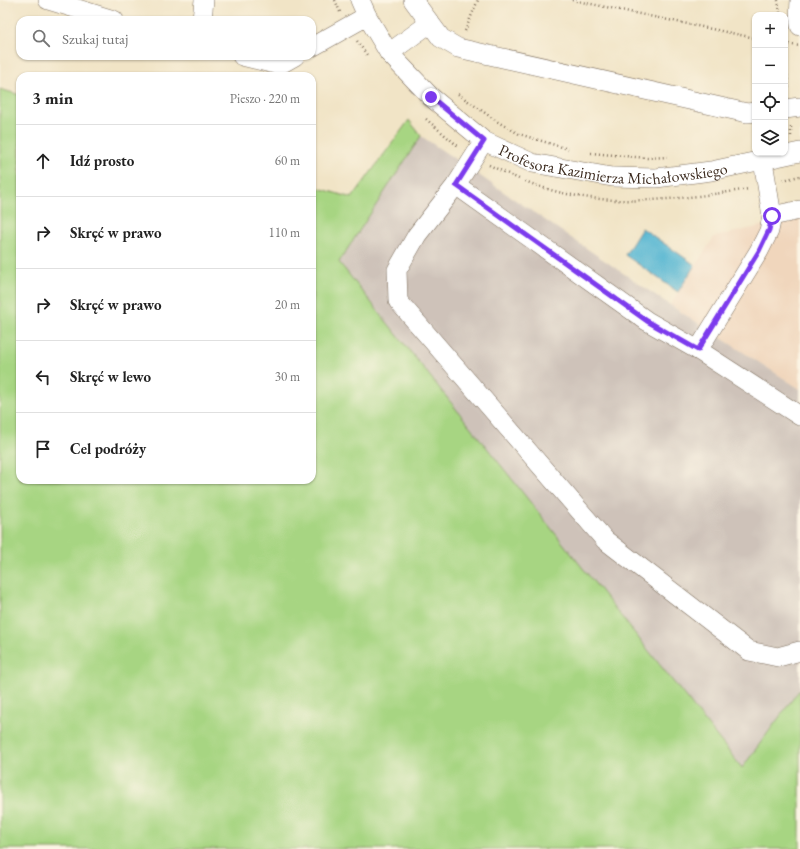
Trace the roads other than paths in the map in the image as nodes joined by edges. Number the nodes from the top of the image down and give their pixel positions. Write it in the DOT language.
graph roads {
  1 [pos="48,0"];
  2 [pos="204,0"];
  3 [pos="413,0"];
  4 [pos="800,0"];
  5 [pos="364,8"];
  6 [pos="101,16"];
  7 [pos="202,16"];
  8 [pos="430,23"];
  9 [pos="800,26"];
  10 [pos="316,44"];
  11 [pos="389,52"];
  12 [pos="258,60"];
  13 [pos="288,60"];
  14 [pos="800,107"];
  15 [pos="788,109"];
  16 [pos="752,112"];
  17 [pos="484,141"];
  18 [pos="800,152"];
  19 [pos="763,160"];
  20 [pos="456,185"];
  21 [pos="800,210"];
  22 [pos="772,216"];
  23 [pos="698,350"];
  24 [pos="800,416"];
  25 [pos="800,651"];
  1 -- 6 [label="street"];
  2 -- 7 [label="street"];
  3 -- 8 [label="street"];
  4 -- 9 [label="street"];
  5 -- 10 [label="street"];
  5 -- 11 [label="street, Profesora Kazimierza Michałowskiego"];
  8 -- 11 [label="street"];
  8 -- 16 [label="street"];
  11 -- 17 [label="street, Profesora Kazimierza Michałowskiego"];
  12 -- 13 [label="street"];
  14 -- 15 [label="street"];
  17 -- 19 [label="street, Profesora Kazimierza Michałowskiego"];
  17 -- 20 [label="street"];
  18 -- 19 [label="street, Profesora Kazimierza Michałowskiego"];
  19 -- 22 [label="street"];
  20 -- 23 [label="street"];
  20 -- 25 [label="street"];
  21 -- 22 [label="street"];
  22 -- 23 [label="street"];
  23 -- 24 [label="street"];
}
